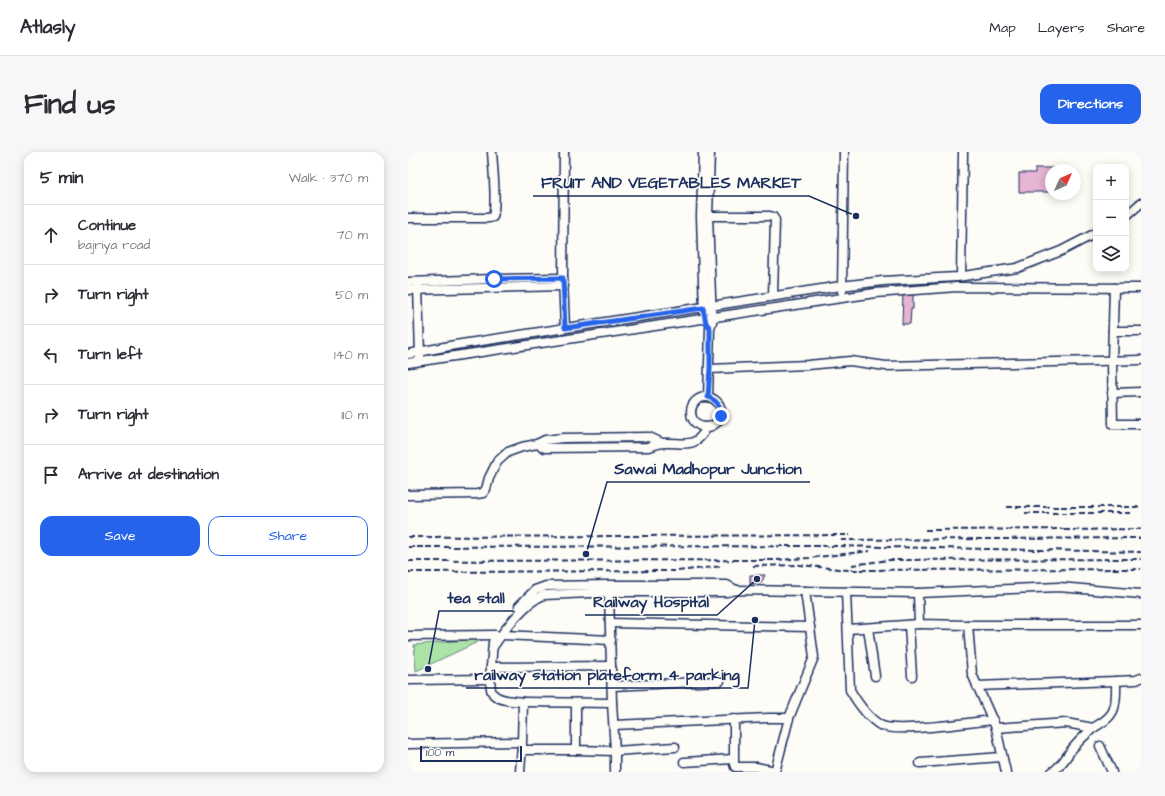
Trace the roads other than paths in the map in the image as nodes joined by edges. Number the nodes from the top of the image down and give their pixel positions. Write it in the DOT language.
graph roads {
  1 [pos="492,152"];
  2 [pos="564,152"];
  3 [pos="703,152"];
  4 [pos="710,152"];
  5 [pos="844,152"];
  6 [pos="963,152"];
  7 [pos="1141,203"];
  8 [pos="1129,213"];
  9 [pos="705,216"];
  10 [pos="408,218"];
  11 [pos="1093,235"];
  12 [pos="959,276"];
  13 [pos="408,282"];
  14 [pos="563,282"];
  15 [pos="418,286"];
  16 [pos="841,286"];
  17 [pos="957,287"];
  18 [pos="1114,288"];
  19 [pos="1141,288"];
  20 [pos="408,290"];
  21 [pos="773,296"];
  22 [pos="842,297"];
  23 [pos="707,307"];
  24 [pos="708,317"];
  25 [pos="565,328"];
  26 [pos="1113,331"];
  27 [pos="1141,331"];
  28 [pos="420,352"];
  29 [pos="408,354"];
  30 [pos="1141,360"];
  31 [pos="421,361"];
  32 [pos="1112,361"];
  33 [pos="408,363"];
  34 [pos="710,369"];
  35 [pos="1141,392"];
  36 [pos="1112,393"];
  37 [pos="708,397"];
  38 [pos="1141,424"];
  39 [pos="707,427"];
  40 [pos="408,495"];
  41 [pos="736,590"];
  42 [pos="805,591"];
  43 [pos="846,592"];
  44 [pos="609,593"];
  45 [pos="918,593"];
  46 [pos="1141,594"];
  47 [pos="610,623"];
  48 [pos="919,624"];
  49 [pos="909,625"];
  50 [pos="968,625"];
  51 [pos="1141,626"];
  52 [pos="810,628"];
  53 [pos="868,628"];
  54 [pos="848,629"];
  55 [pos="498,635"];
  56 [pos="408,636"];
  57 [pos="611,640"];
  58 [pos="611,666"];
  59 [pos="492,667"];
  60 [pos="875,676"];
  61 [pos="912,676"];
  62 [pos="1141,678"];
  63 [pos="490,679"];
  64 [pos="408,680"];
  65 [pos="720,681"];
  66 [pos="1116,681"];
  67 [pos="612,686"];
  68 [pos="977,686"];
  69 [pos="523,702"];
  70 [pos="576,703"];
  71 [pos="612,703"];
  72 [pos="789,718"];
  73 [pos="734,719"];
  74 [pos="995,724"];
  75 [pos="614,726"];
  76 [pos="1093,728"];
  77 [pos="408,744"];
  78 [pos="522,746"];
  79 [pos="1100,746"];
  80 [pos="675,747"];
  81 [pos="576,750"];
  82 [pos="615,751"];
  83 [pos="1002,757"];
  84 [pos="733,759"];
  85 [pos="684,762"];
  86 [pos="920,763"];
  87 [pos="775,771"];
  88 [pos="520,772"];
  89 [pos="614,772"];
  90 [pos="1006,772"];
  91 [pos="1052,772"];
  92 [pos="1112,772"];
  1 -- 10 [label="street"];
  2 -- 14 [label="street"];
  3 -- 9 [label="street"];
  4 -- 9 [label="street"];
  5 -- 16 [label="street"];
  6 -- 12 [label="street"];
  7 -- 8 [label="street"];
  9 -- 21 [label="street"];
  9 -- 23 [label="street"];
  11 -- 12 [label="street"];
  12 -- 16 [label="street"];
  12 -- 17 [label="street"];
  13 -- 15 [label="street"];
  14 -- 15 [label="street"];
  14 -- 25 [label="street"];
  15 -- 20 [label="street"];
  15 -- 28 [label="street"];
  16 -- 21 [label="street"];
  16 -- 22 [label="street"];
  17 -- 18 [label="street"];
  17 -- 22 [label="street"];
  18 -- 19 [label="street"];
  18 -- 26 [label="street"];
  21 -- 23 [label="street"];
  22 -- 24 [label="street"];
  23 -- 24 [label="street"];
  23 -- 25 [label="street"];
  24 -- 31 [label="street"];
  24 -- 34 [label="street"];
  25 -- 28 [label="street"];
  26 -- 27 [label="street"];
  26 -- 32 [label="street"];
  28 -- 29 [label="street"];
  28 -- 31 [label="street"];
  30 -- 32 [label="street"];
  31 -- 33 [label="street"];
  32 -- 34 [label="street"];
  32 -- 36 [label="street"];
  34 -- 37 [label="street"];
  35 -- 36 [label="street"];
  36 -- 38 [label="street"];
  37 -- 39 [label="street"];
  37 -- 39 [label="street"];
  39 -- 40 [label="street"];
  41 -- 42 [label="street"];
  41 -- 44 [label="street"];
  41 -- 55 [label="street"];
  42 -- 43 [label="street"];
  42 -- 52 [label="street"];
  43 -- 45 [label="street"];
  43 -- 54 [label="street"];
  44 -- 47 [label="street"];
  44 -- 55 [label="street"];
  45 -- 46 [label="street"];
  45 -- 48 [label="street"];
  47 -- 52 [label="street"];
  47 -- 57 [label="street"];
  48 -- 49 [label="street"];
  48 -- 50 [label="street"];
  49 -- 53 [label="street"];
  49 -- 61 [label="street"];
  50 -- 51 [label="street"];
  50 -- 68 [label="street"];
  52 -- 72 [label="street"];
  53 -- 54 [label="street"];
  53 -- 60 [label="street"];
  54 -- 74 [label="street"];
  55 -- 56 [label="street"];
  55 -- 57 [label="street"];
  55 -- 59 [label="street"];
  57 -- 58 [label="street"];
  58 -- 59 [label="street"];
  58 -- 67 [label="street"];
  59 -- 63 [label="street"];
  62 -- 66 [label="street"];
  63 -- 64 [label="street"];
  63 -- 69 [label="street"];
  65 -- 67 [label="street"];
  66 -- 68 [label="street"];
  66 -- 76 [label="street"];
  67 -- 71 [label="street"];
  68 -- 74 [label="street"];
  69 -- 70 [label="street"];
  69 -- 78 [label="street"];
  70 -- 71 [label="street"];
  70 -- 81 [label="street"];
  71 -- 75 [label="street"];
  72 -- 73 [label="street"];
  72 -- 87 [label="street"];
  73 -- 75 [label="street"];
  73 -- 84 [label="street"];
  74 -- 76 [label="street"];
  74 -- 83 [label="street"];
  75 -- 82 [label="street"];
  76 -- 91 [label="street"];
  77 -- 78 [label="street"];
  78 -- 81 [label="street"];
  78 -- 88 [label="street"];
  79 -- 92 [label="street"];
  80 -- 82 [label="street"];
  81 -- 82 [label="street"];
  82 -- 89 [label="street"];
  83 -- 86 [label="street"];
  83 -- 90 [label="street"];
  84 -- 85 [label="street"];
  84 -- 87 [label="street"];
}
